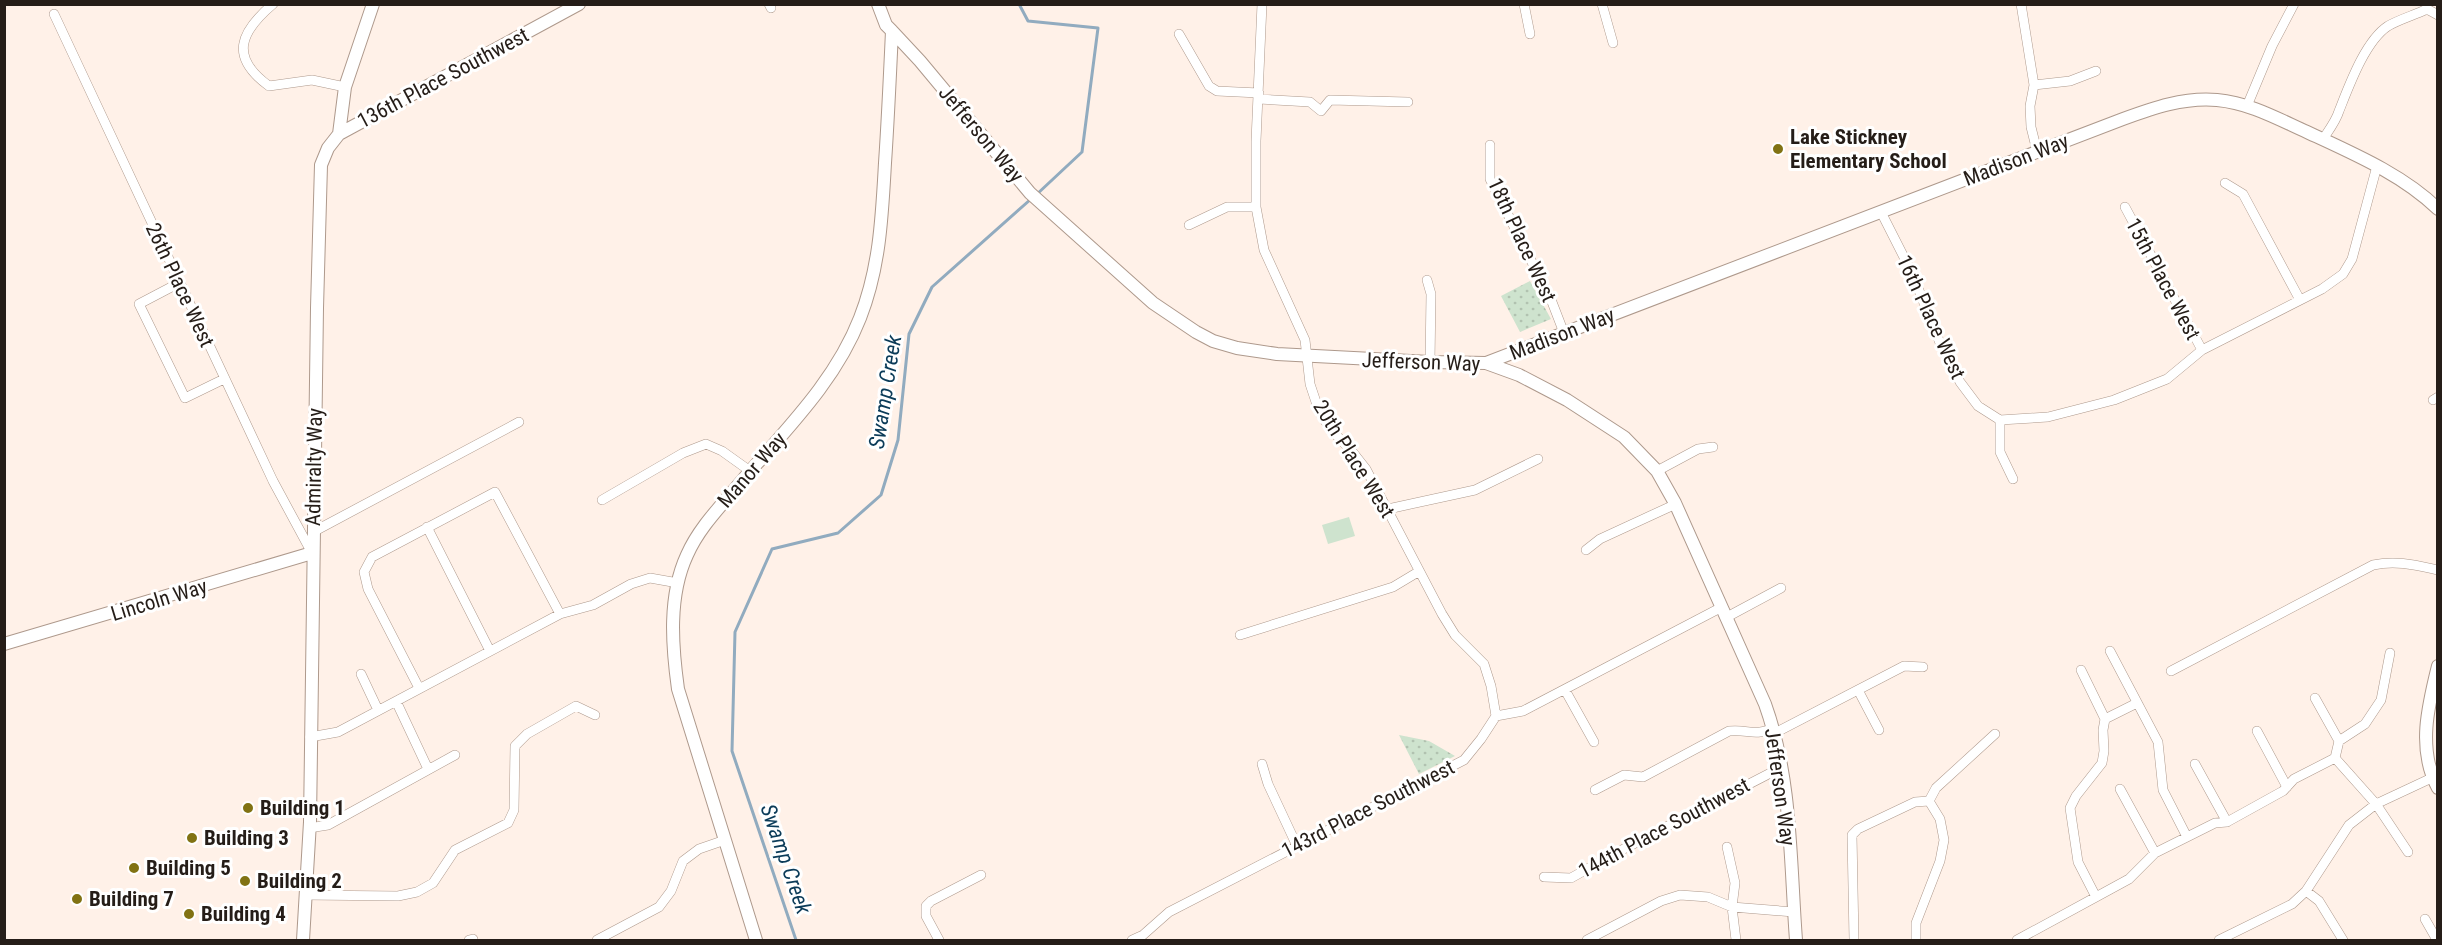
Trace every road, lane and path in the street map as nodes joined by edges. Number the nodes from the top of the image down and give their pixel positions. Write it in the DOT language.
graph roads {
  1 [pos="273,4"];
  2 [pos="373,4"];
  3 [pos="579,4"];
  4 [pos="878,4"];
  5 [pos="1262,4"];
  6 [pos="1524,4"];
  7 [pos="1602,4"];
  8 [pos="2020,4"];
  9 [pos="2294,4"];
  10 [pos="2427,7"];
  11 [pos="54,14"];
  12 [pos="2438,15"];
  13 [pos="892,31"];
  14 [pos="1179,34"];
  15 [pos="1530,34"];
  16 [pos="1614,43"];
  17 [pos="2096,71"];
  18 [pos="2034,85"];
  19 [pos="345,87"];
  20 [pos="1259,96"];
  21 [pos="1408,102"];
  22 [pos="2247,106"];
  23 [pos="339,134"];
  24 [pos="2323,139"];
  25 [pos="1490,145"];
  26 [pos="2037,151"];
  27 [pos="2377,166"];
  28 [pos="2225,183"];
  29 [pos="1256,207"];
  30 [pos="2125,207"];
  31 [pos="2438,209"];
  32 [pos="1881,212"];
  33 [pos="1189,225"];
  34 [pos="1427,280"];
  35 [pos="179,283"];
  36 [pos="2300,300"];
  37 [pos="1564,333"];
  38 [pos="2202,350"];
  39 [pos="1306,356"];
  40 [pos="1430,362"];
  41 [pos="1486,363"];
  42 [pos="224,379"];
  43 [pos="2000,420"];
  44 [pos="519,422"];
  45 [pos="1713,447"];
  46 [pos="1538,459"];
  47 [pos="750,471"];
  48 [pos="1657,471"];
  49 [pos="2013,479"];
  50 [pos="602,500"];
  51 [pos="1676,504"];
  52 [pos="1388,509"];
  53 [pos="427,527"];
  54 [pos="313,532"];
  55 [pos="1586,550"];
  56 [pos="312,553"];
  57 [pos="2438,570"];
  58 [pos="1418,572"];
  59 [pos="678,582"];
  60 [pos="1782,588"];
  61 [pos="1724,612"];
  62 [pos="560,614"];
  63 [pos="1240,635"];
  64 [pos="4,644"];
  65 [pos="490,651"];
  66 [pos="2110,651"];
  67 [pos="2390,653"];
  68 [pos="2438,666"];
  69 [pos="1923,667"];
  70 [pos="2081,670"];
  71 [pos="2171,670"];
  72 [pos="361,674"];
  73 [pos="419,688"];
  74 [pos="1565,690"];
  75 [pos="1858,690"];
  76 [pos="2315,698"];
  77 [pos="396,701"];
  78 [pos="2137,703"];
  79 [pos="378,710"];
  80 [pos="595,715"];
  81 [pos="1496,716"];
  82 [pos="2105,719"];
  83 [pos="1879,730"];
  84 [pos="1775,731"];
  85 [pos="2256,731"];
  86 [pos="1995,734"];
  87 [pos="310,737"];
  88 [pos="2339,741"];
  89 [pos="1594,742"];
  90 [pos="455,755"];
  91 [pos="2335,758"];
  92 [pos="1262,764"];
  93 [pos="2195,764"];
  94 [pos="1782,767"];
  95 [pos="428,769"];
  96 [pos="2434,775"];
  97 [pos="2287,788"];
  98 [pos="2438,788"];
  99 [pos="2120,789"];
  100 [pos="1595,790"];
  101 [pos="1929,801"];
  102 [pos="2376,804"];
  103 [pos="2227,822"];
  104 [pos="309,828"];
  105 [pos="2187,837"];
  106 [pos="725,840"];
  107 [pos="1297,846"];
  108 [pos="1727,847"];
  109 [pos="2408,852"];
  110 [pos="2155,853"];
  111 [pos="981,875"];
  112 [pos="1544,877"];
  113 [pos="2306,891"];
  114 [pos="305,895"];
  115 [pos="2096,897"];
  116 [pos="1732,907"];
  117 [pos="1794,912"];
  118 [pos="2425,919"];
  119 [pos="303,940"];
  120 [pos="597,940"];
  121 [pos="756,940"];
  122 [pos="939,940"];
  123 [pos="1132,940"];
  124 [pos="1587,940"];
  125 [pos="1736,940"];
  126 [pos="1796,940"];
  127 [pos="1854,940"];
  128 [pos="1916,940"];
  129 [pos="2018,940"];
  130 [pos="2219,940"];
  131 [pos="2343,940"];
  132 [pos="2437,940"];
  1 -- 19 [label="street"];
  2 -- 19 [label="street, Admiralty Way"];
  3 -- 23 [label="street, 136th Place Southwest"];
  4 -- 13 [label="street"];
  5 -- 20 [label="street, 20th Place West"];
  6 -- 15 [label="street"];
  7 -- 16 [label="street"];
  8 -- 18 [label="street"];
  9 -- 22 [label="street"];
  10 -- 12 [label="street"];
  10 -- 24 [label="street"];
  11 -- 35 [label="street, 26th Place West"];
  13 -- 39 [label="street, Jefferson Way"];
  13 -- 47 [label="street, Manor Way"];
  14 -- 20 [label="street"];
  17 -- 18 [label="street"];
  18 -- 26 [label="street"];
  19 -- 23 [label="street, Admiralty Way"];
  20 -- 21 [label="street"];
  20 -- 29 [label="street, 20th Place West"];
  22 -- 24 [label="street, Madison Way"];
  22 -- 26 [label="street, Madison Way"];
  23 -- 54 [label="street, Admiralty Way"];
  24 -- 27 [label="street, Madison Way"];
  25 -- 37 [label="street, 18th Place West"];
  26 -- 32 [label="street, Madison Way"];
  27 -- 31 [label="street, Madison Way"];
  27 -- 36 [label="street"];
  28 -- 36 [label="street"];
  29 -- 33 [label="street"];
  29 -- 39 [label="street, 20th Place West"];
  30 -- 38 [label="street, 15th Place West"];
  32 -- 37 [label="street, Madison Way"];
  32 -- 43 [label="street, 16th Place West"];
  34 -- 40 [label="street"];
  35 -- 42 [label="street, 26th Place West"];
  35 -- 42 [label="street"];
  36 -- 38 [label="street"];
  37 -- 41 [label="street, Madison Way"];
  38 -- 43 [label="street"];
  39 -- 40 [label="street, Jefferson Way"];
  39 -- 52 [label="street, 20th Place West"];
  40 -- 41 [label="street, Jefferson Way"];
  41 -- 48 [label="street, Jefferson Way"];
  42 -- 56 [label="street, 26th Place West"];
  43 -- 49 [label="street"];
  44 -- 54 [label="street"];
  45 -- 48 [label="street"];
  46 -- 52 [label="street"];
  47 -- 50 [label="street"];
  47 -- 59 [label="street, Manor Way"];
  48 -- 51 [label="street, Jefferson Way"];
  51 -- 55 [label="street"];
  51 -- 61 [label="street, Jefferson Way"];
  52 -- 58 [label="street, 20th Place West"];
  53 -- 62 [label="street"];
  53 -- 65 [label="street"];
  53 -- 73 [label="street"];
  54 -- 56 [label="street, Admiralty Way"];
  56 -- 64 [label="street, Lincoln Way"];
  56 -- 87 [label="street, Admiralty Way"];
  57 -- 71 [label="street"];
  58 -- 63 [label="street"];
  58 -- 81 [label="street, 20th Place West"];
  59 -- 62 [label="street"];
  59 -- 106 [label="street, Manor Way"];
  60 -- 61 [label="street"];
  61 -- 74 [label="street"];
  61 -- 84 [label="street, Jefferson Way"];
  62 -- 65 [label="street"];
  65 -- 73 [label="street"];
  66 -- 78 [label="street"];
  67 -- 88 [label="street"];
  68 -- 96 [label="street"];
  69 -- 75 [label="street"];
  70 -- 82 [label="street"];
  72 -- 79 [label="street"];
  73 -- 77 [label="street"];
  74 -- 81 [label="street"];
  74 -- 89 [label="street"];
  75 -- 83 [label="street"];
  75 -- 84 [label="street"];
  76 -- 88 [label="street"];
  77 -- 79 [label="street"];
  77 -- 95 [label="street"];
  78 -- 82 [label="street"];
  78 -- 105 [label="street"];
  79 -- 87 [label="street"];
  80 -- 114 [label="street"];
  81 -- 107 [label="street, 143rd Place Southwest"];
  82 -- 115 [label="street"];
  84 -- 94 [label="street, Jefferson Way"];
  84 -- 100 [label="street"];
  85 -- 97 [label="street"];
  86 -- 101 [label="street"];
  87 -- 104 [label="street, Admiralty Way"];
  88 -- 91 [label="street"];
  90 -- 95 [label="street"];
  91 -- 97 [label="street"];
  91 -- 102 [label="street"];
  92 -- 107 [label="street"];
  93 -- 103 [label="street"];
  94 -- 112 [label="street, 144th Place Southwest"];
  94 -- 117 [label="street, Jefferson Way"];
  95 -- 104 [label="street"];
  96 -- 98 [label="street"];
  96 -- 102 [label="street"];
  97 -- 103 [label="street"];
  99 -- 110 [label="street"];
  101 -- 127 [label="street"];
  101 -- 128 [label="street"];
  102 -- 109 [label="street"];
  102 -- 113 [label="street"];
  103 -- 105 [label="street"];
  104 -- 114 [label="street, Admiralty Way"];
  105 -- 110 [label="street"];
  106 -- 120 [label="street"];
  106 -- 121 [label="street, Manor Way"];
  107 -- 123 [label="street, 143rd Place Southwest"];
  108 -- 116 [label="street"];
  110 -- 115 [label="street"];
  111 -- 122 [label="street"];
  113 -- 130 [label="street"];
  113 -- 131 [label="street"];
  114 -- 119 [label="street, Admiralty Way"];
  115 -- 129 [label="street"];
  116 -- 117 [label="street"];
  116 -- 124 [label="street"];
  116 -- 125 [label="street"];
  117 -- 126 [label="street, Jefferson Way"];
  118 -- 132 [label="street"];
}
